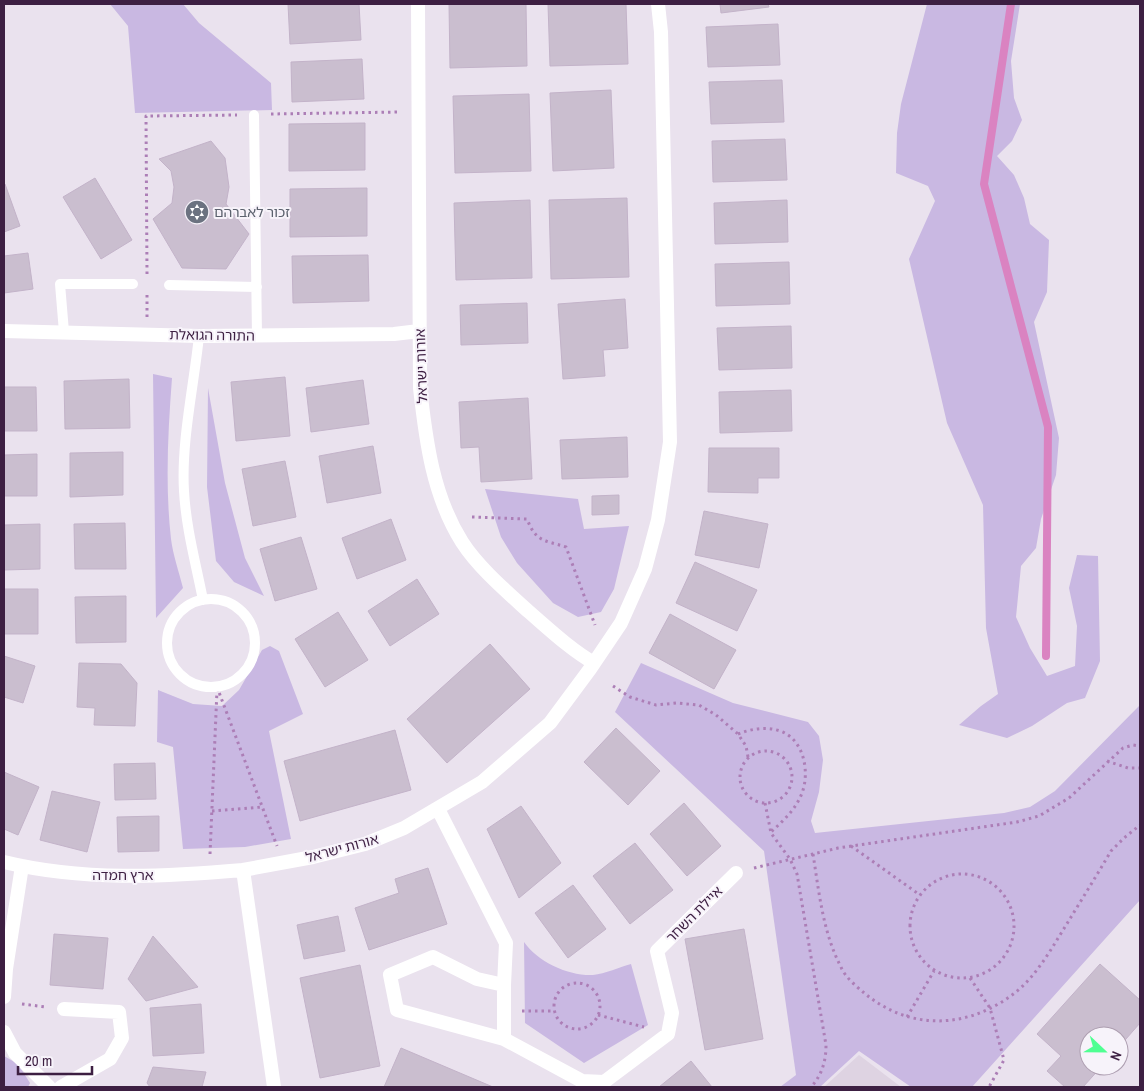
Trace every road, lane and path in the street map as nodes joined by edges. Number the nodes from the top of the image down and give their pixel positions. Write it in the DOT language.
graph roads {
  1 [pos="418,4"];
  2 [pos="658,4"];
  3 [pos="418,112"];
  4 [pos="254,115"];
  5 [pos="147,274"];
  6 [pos="133,284"];
  7 [pos="169,285"];
  8 [pos="257,287"];
  9 [pos="147,293"];
  10 [pos="4,331"];
  11 [pos="419,331"];
  12 [pos="64,332"];
  13 [pos="147,334"];
  14 [pos="199,336"];
  15 [pos="257,336"];
  16 [pos="472,517"];
  17 [pos="203,600"];
  18 [pos="595,626"];
  19 [pos="594,663"];
  20 [pos="613,686"];
  21 [pos="217,687"];
  22 [pos="738,734"];
  23 [pos="1140,746"];
  24 [pos="748,757"];
  25 [pos="1107,761"];
  26 [pos="1140,768"];
  27 [pos="764,803"];
  28 [pos="262,807"];
  29 [pos="438,809"];
  30 [pos="212,812"];
  31 [pos="1140,825"];
  32 [pos="771,833"];
  33 [pos="850,846"];
  34 [pos="278,850"];
  35 [pos="813,854"];
  36 [pos="210,856"];
  37 [pos="790,859"];
  38 [pos="4,862"];
  39 [pos="22,866"];
  40 [pos="243,870"];
  41 [pos="736,872"];
  42 [pos="920,895"];
  43 [pos="934,971"];
  44 [pos="970,978"];
  45 [pos="504,985"];
  46 [pos="4,997"];
  47 [pos="21,1004"];
  48 [pos="990,1008"];
  49 [pos="64,1009"];
  50 [pos="554,1010"];
  51 [pos="505,1011"];
  52 [pos="598,1015"];
  53 [pos="907,1017"];
  54 [pos="4,1032"];
  55 [pos="668,1034"];
  56 [pos="504,1039"];
  57 [pos="50,1087"];
  58 [pos="62,1087"];
  59 [pos="274,1087"];
  60 [pos="811,1087"];
  61 [pos="989,1087"];
  1 -- 3 [label="street, אורות ישראל"];
  2 -- 19 [label="street, אורות ישראל"];
  3 -- 4 [label="path"];
  3 -- 11 [label="street, אורות ישראל"];
  4 -- 5 [label="path"];
  4 -- 8 [label="lane"];
  6 -- 12 [label="lane"];
  7 -- 8 [label="lane"];
  8 -- 15 [label="lane"];
  9 -- 13 [label="path"];
  10 -- 12 [label="street, התורה הגואלת"];
  11 -- 15 [label="street, התורה הגואלת"];
  11 -- 19 [label="street, אורות ישראל"];
  12 -- 13 [label="street, התורה הגואלת"];
  13 -- 14 [label="street, התורה הגואלת"];
  14 -- 15 [label="street, התורה הגואלת"];
  14 -- 17 [label="lane"];
  16 -- 18 [label="path"];
  17 -- 21 [label="lane"];
  17 -- 21 [label="lane"];
  19 -- 29 [label="street, אורות ישראל"];
  20 -- 22 [label="path"];
  21 -- 28 [label="path"];
  21 -- 30 [label="path"];
  22 -- 24 [label="path"];
  22 -- 32 [label="path"];
  23 -- 25 [label="path"];
  24 -- 27 [label="path"];
  24 -- 27 [label="path"];
  25 -- 26 [label="path"];
  25 -- 33 [label="path"];
  27 -- 32 [label="path"];
  28 -- 30 [label="path"];
  28 -- 34 [label="path"];
  29 -- 40 [label="street, אורות ישראל"];
  29 -- 45 [label="street"];
  30 -- 36 [label="path"];
  31 -- 48 [label="path"];
  32 -- 37 [label="path"];
  33 -- 35 [label="path"];
  33 -- 42 [label="path"];
  35 -- 37 [label="path"];
  35 -- 53 [label="path"];
  37 -- 41 [label="path"];
  37 -- 60 [label="path"];
  38 -- 39 [label="street, ארץ חמדה"];
  39 -- 40 [label="street, ארץ חמדה"];
  39 -- 46 [label="street"];
  40 -- 59 [label="street"];
  41 -- 55 [label="street, איילת השחר"];
  42 -- 43 [label="path"];
  42 -- 44 [label="path"];
  43 -- 44 [label="path"];
  43 -- 53 [label="path"];
  44 -- 48 [label="path"];
  45 -- 51 [label="street"];
  45 -- 56 [label="street"];
  47 -- 49 [label="path"];
  48 -- 53 [label="path"];
  48 -- 61 [label="path"];
  49 -- 58 [label="street"];
  50 -- 51 [label="path"];
  50 -- 52 [label="path"];
  50 -- 52 [label="path"];
  51 -- 56 [label="street"];
  52 -- 55 [label="path"];
  54 -- 57 [label="street"];
  55 -- 56 [label="street"];
}
